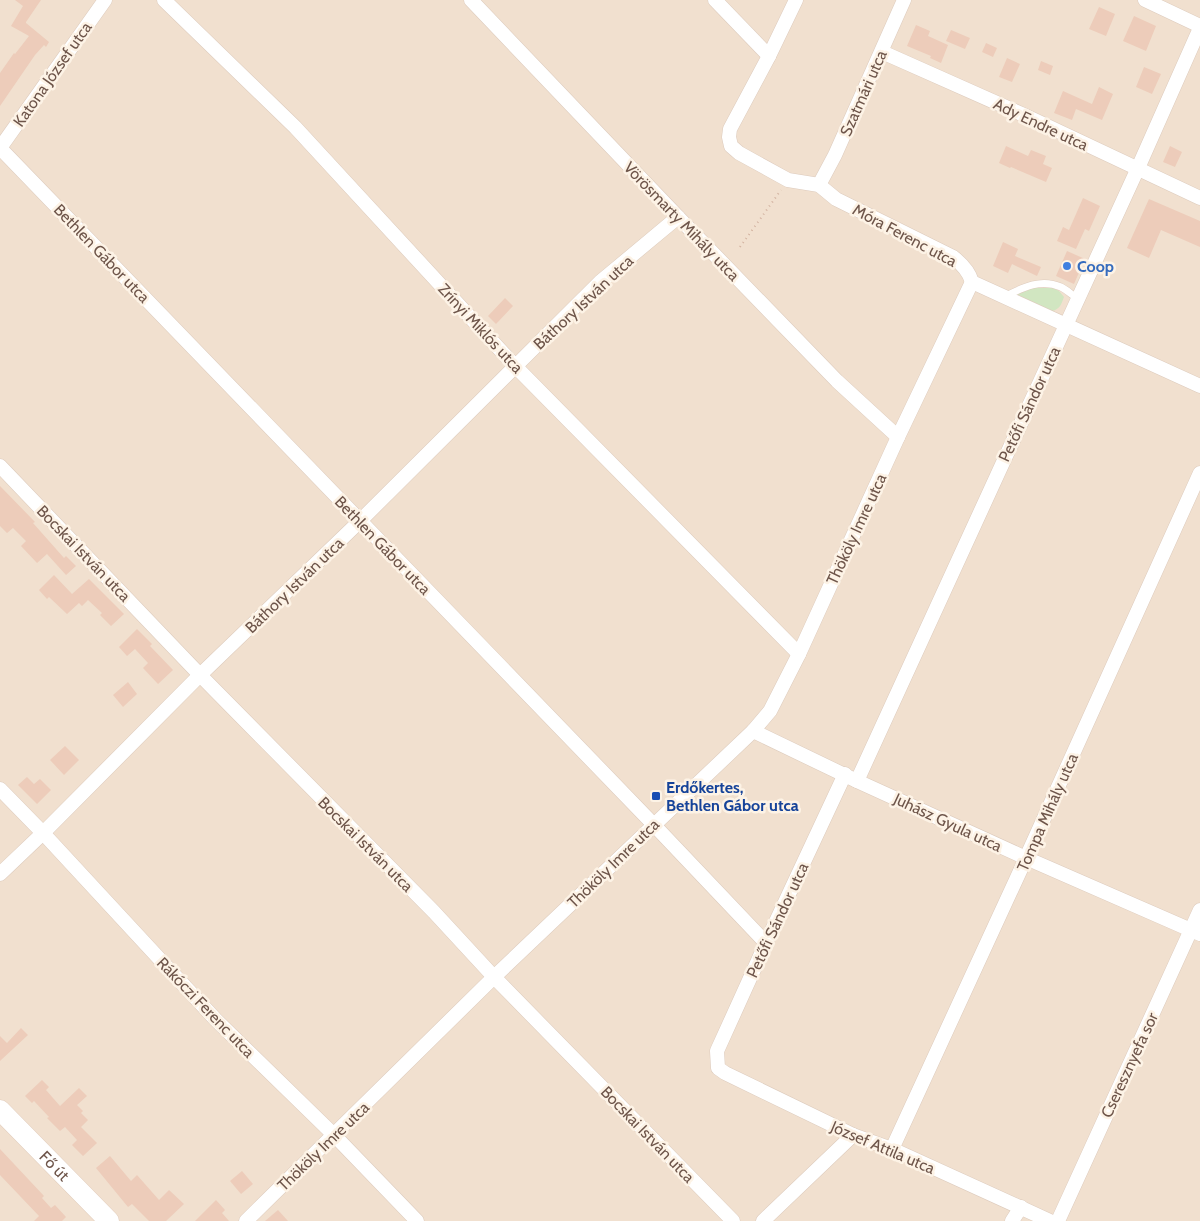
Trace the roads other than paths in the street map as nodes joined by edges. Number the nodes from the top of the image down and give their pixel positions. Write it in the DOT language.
graph roads {
  1 [pos="105,0"];
  2 [pos="164,0"];
  3 [pos="470,0"];
  4 [pos="715,0"];
  5 [pos="796,0"];
  6 [pos="904,0"];
  7 [pos="1145,0"];
  8 [pos="1200,27"];
  9 [pos="882,52"];
  10 [pos="769,56"];
  11 [pos="0,148"];
  12 [pos="1138,168"];
  13 [pos="819,185"];
  14 [pos="1200,198"];
  15 [pos="678,217"];
  16 [pos="972,282"];
  17 [pos="1004,297"];
  18 [pos="1077,298"];
  19 [pos="1065,326"];
  20 [pos="516,367"];
  21 [pos="1200,386"];
  22 [pos="898,436"];
  23 [pos="0,466"];
  24 [pos="1200,473"];
  25 [pos="360,521"];
  26 [pos="799,654"];
  27 [pos="200,675"];
  28 [pos="754,731"];
  29 [pos="845,774"];
  30 [pos="858,781"];
  31 [pos="0,789"];
  32 [pos="654,825"];
  33 [pos="43,833"];
  34 [pos="1026,858"];
  35 [pos="0,874"];
  36 [pos="1200,910"];
  37 [pos="1196,932"];
  38 [pos="766,942"];
  39 [pos="494,977"];
  40 [pos="718,1068"];
  41 [pos="0,1110"];
  42 [pos="334,1135"];
  43 [pos="853,1135"];
  44 [pos="892,1149"];
  45 [pos="1022,1208"];
  46 [pos="109,1221"];
  47 [pos="246,1221"];
  48 [pos="417,1221"];
  49 [pos="733,1221"];
  50 [pos="763,1221"];
  51 [pos="1012,1221"];
  52 [pos="1050,1221"];
  53 [pos="1058,1221"];
  1 -- 11 [label="street, Katona József utca"];
  2 -- 20 [label="street, Zrínyi Miklós utca"];
  3 -- 15 [label="street, Vörösmarty Mihály utca"];
  4 -- 10 [label="street"];
  5 -- 10 [label="street"];
  6 -- 9 [label="street, Szatmári utca"];
  7 -- 8 [label="street"];
  8 -- 12 [label="street, Petőfi Sándor utca"];
  9 -- 12 [label="street, Ady Endre utca"];
  9 -- 13 [label="street, Szatmári utca"];
  10 -- 13 [label="street, Móra Ferenc utca"];
  11 -- 25 [label="street, Bethlen Gábor utca"];
  12 -- 14 [label="street, Ady Endre utca"];
  12 -- 18 [label="street, Petőfi Sándor utca"];
  13 -- 16 [label="street, Móra Ferenc utca"];
  15 -- 20 [label="street, Báthory István utca"];
  15 -- 22 [label="street, Vörösmarty Mihály utca"];
  16 -- 17 [label="street, Móra Ferenc utca"];
  16 -- 22 [label="street, Thököly Imre utca"];
  17 -- 18 [label="lane"];
  17 -- 19 [label="street, Móra Ferenc utca"];
  18 -- 19 [label="street, Petőfi Sándor utca"];
  19 -- 21 [label="street, Móra Ferenc utca"];
  19 -- 30 [label="street, Petőfi Sándor utca"];
  20 -- 25 [label="street, Báthory István utca"];
  20 -- 26 [label="street, Zrínyi Miklós utca"];
  22 -- 26 [label="street, Thököly Imre utca"];
  23 -- 27 [label="street, Bocskai István utca"];
  24 -- 34 [label="street, Tompa Mihály utca"];
  25 -- 27 [label="street, Báthory István utca"];
  25 -- 32 [label="street, Bethlen Gábor utca"];
  26 -- 28 [label="street, Thököly Imre utca"];
  27 -- 33 [label="street, Báthory István utca"];
  27 -- 39 [label="street, Bocskai István utca"];
  28 -- 29 [label="street, Juhász Gyula utca"];
  28 -- 32 [label="street, Thököly Imre utca"];
  29 -- 30 [label="street, Juhász Gyula utca"];
  29 -- 38 [label="street, Petőfi Sándor utca"];
  30 -- 34 [label="street, Juhász Gyula utca"];
  31 -- 33 [label="street, Rákóczi Ferenc utca"];
  32 -- 38 [label="street, Bethlen Gábor utca"];
  32 -- 39 [label="street, Thököly Imre utca"];
  33 -- 35 [label="street, Báthory István utca"];
  33 -- 42 [label="street, Rákóczi Ferenc utca"];
  34 -- 37 [label="street, Juhász Gyula utca"];
  34 -- 44 [label="street, Tompa Mihály utca"];
  36 -- 37 [label="street, Cseresznyefa sor"];
  37 -- 53 [label="street, Cseresznyefa sor"];
  38 -- 40 [label="street, Petőfi Sándor utca"];
  39 -- 42 [label="street, Thököly Imre utca"];
  39 -- 49 [label="street, Bocskai István utca"];
  40 -- 43 [label="street, József Attila utca"];
  41 -- 46 [label="main road, Fő út"];
  42 -- 47 [label="street, Thököly Imre utca"];
  42 -- 48 [label="street, Rákóczi Ferenc utca"];
  43 -- 44 [label="street, József Attila utca"];
  43 -- 50 [label="street"];
  44 -- 45 [label="street, József Attila utca"];
  45 -- 51 [label="street"];
  45 -- 52 [label="street, József Attila utca"];
}
